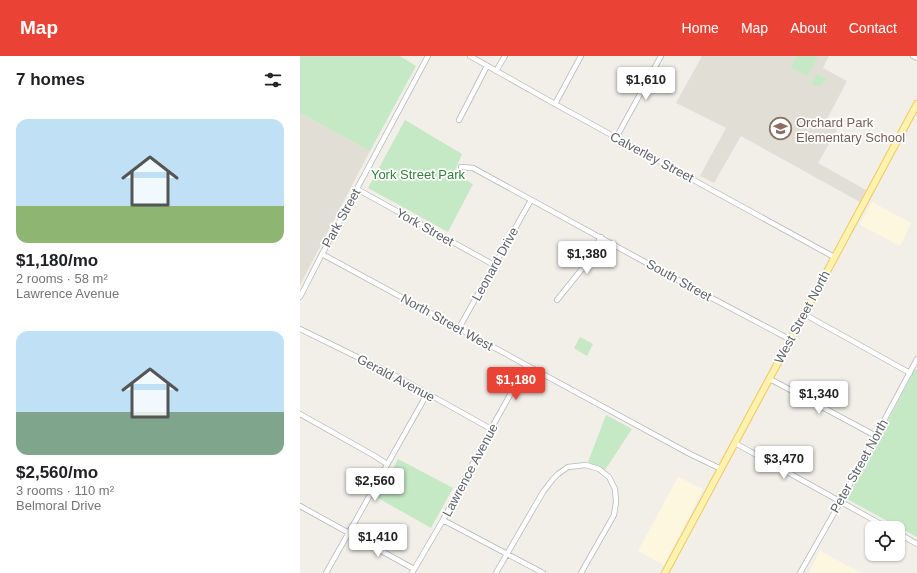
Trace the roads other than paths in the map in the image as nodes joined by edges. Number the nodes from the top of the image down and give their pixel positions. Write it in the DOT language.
graph roads {
  1 [pos="428,56"];
  2 [pos="470,56"];
  3 [pos="505,56"];
  4 [pos="581,56"];
  5 [pos="661,56"];
  6 [pos="913,56"];
  7 [pos="917,58"];
  8 [pos="487,66"];
  9 [pos="496,71"];
  10 [pos="555,104"];
  11 [pos="917,104"];
  12 [pos="459,120"];
  13 [pos="616,138"];
  14 [pos="461,167"];
  15 [pos="357,189"];
  16 [pos="530,200"];
  17 [pos="602,237"];
  18 [pos="322,254"];
  19 [pos="834,257"];
  20 [pos="494,265"];
  21 [pos="300,297"];
  22 [pos="556,300"];
  23 [pos="804,314"];
  24 [pos="459,328"];
  25 [pos="300,329"];
  26 [pos="791,340"];
  27 [pos="917,359"];
  28 [pos="526,366"];
  29 [pos="910,373"];
  30 [pos="770,379"];
  31 [pos="428,394"];
  32 [pos="300,414"];
  33 [pos="491,429"];
  34 [pos="876,436"];
  35 [pos="735,443"];
  36 [pos="388,464"];
  37 [pos="721,469"];
  38 [pos="840,502"];
  39 [pos="300,506"];
  40 [pos="443,520"];
  41 [pos="875,521"];
  42 [pos="349,532"];
  43 [pos="905,537"];
  44 [pos="917,544"];
  45 [pos="507,554"];
  46 [pos="413,571"];
  47 [pos="326,573"];
  48 [pos="496,573"];
  49 [pos="543,573"];
  50 [pos="581,573"];
  51 [pos="665,573"];
  52 [pos="800,573"];
  1 -- 15 [label="street, Park Street"];
  2 -- 8 [label="street, Calverley Street"];
  3 -- 9 [label="street"];
  4 -- 10 [label="street"];
  5 -- 13 [label="street"];
  6 -- 7 [label="street"];
  8 -- 9 [label="street, Calverley Street"];
  8 -- 12 [label="street"];
  9 -- 10 [label="street, Calverley Street"];
  10 -- 13 [label="street, Calverley Street"];
  11 -- 19 [label="main road, West Street North"];
  13 -- 19 [label="street, Calverley Street"];
  14 -- 16 [label="street, South Street"];
  15 -- 18 [label="street, Park Street"];
  15 -- 20 [label="street, York Street"];
  16 -- 17 [label="street, South Street"];
  16 -- 20 [label="street, Leonard Drive"];
  17 -- 22 [label="street"];
  17 -- 26 [label="street, South Street"];
  18 -- 21 [label="street, Park Street"];
  18 -- 24 [label="street, North Street West"];
  19 -- 23 [label="main road, West Street North"];
  20 -- 24 [label="street, Leonard Drive"];
  23 -- 26 [label="main road, West Street North"];
  23 -- 29 [label="street"];
  24 -- 28 [label="street, North Street West"];
  25 -- 31 [label="street, Gerald Avenue"];
  26 -- 30 [label="main road, West Street North"];
  27 -- 29 [label="street, Peter Street North"];
  28 -- 33 [label="street, Lawrence Avenue"];
  28 -- 37 [label="street, North Street West"];
  29 -- 34 [label="street, Peter Street North"];
  30 -- 34 [label="street"];
  30 -- 35 [label="main road, West Street North"];
  31 -- 33 [label="street, Gerald Avenue"];
  31 -- 36 [label="street"];
  32 -- 36 [label="street"];
  33 -- 40 [label="street, Lawrence Avenue"];
  34 -- 38 [label="street, Peter Street North"];
  35 -- 37 [label="main road, West Street North"];
  35 -- 38 [label="street"];
  36 -- 42 [label="street"];
  37 -- 51 [label="main road, West Street North"];
  38 -- 41 [label="street"];
  38 -- 52 [label="street, Peter Street North"];
  39 -- 42 [label="street"];
  40 -- 45 [label="street"];
  40 -- 46 [label="street, Lawrence Avenue"];
  42 -- 46 [label="street"];
  42 -- 47 [label="street"];
  43 -- 44 [label="street"];
  45 -- 48 [label="street"];
  45 -- 49 [label="street"];
  45 -- 50 [label="street"];
}
